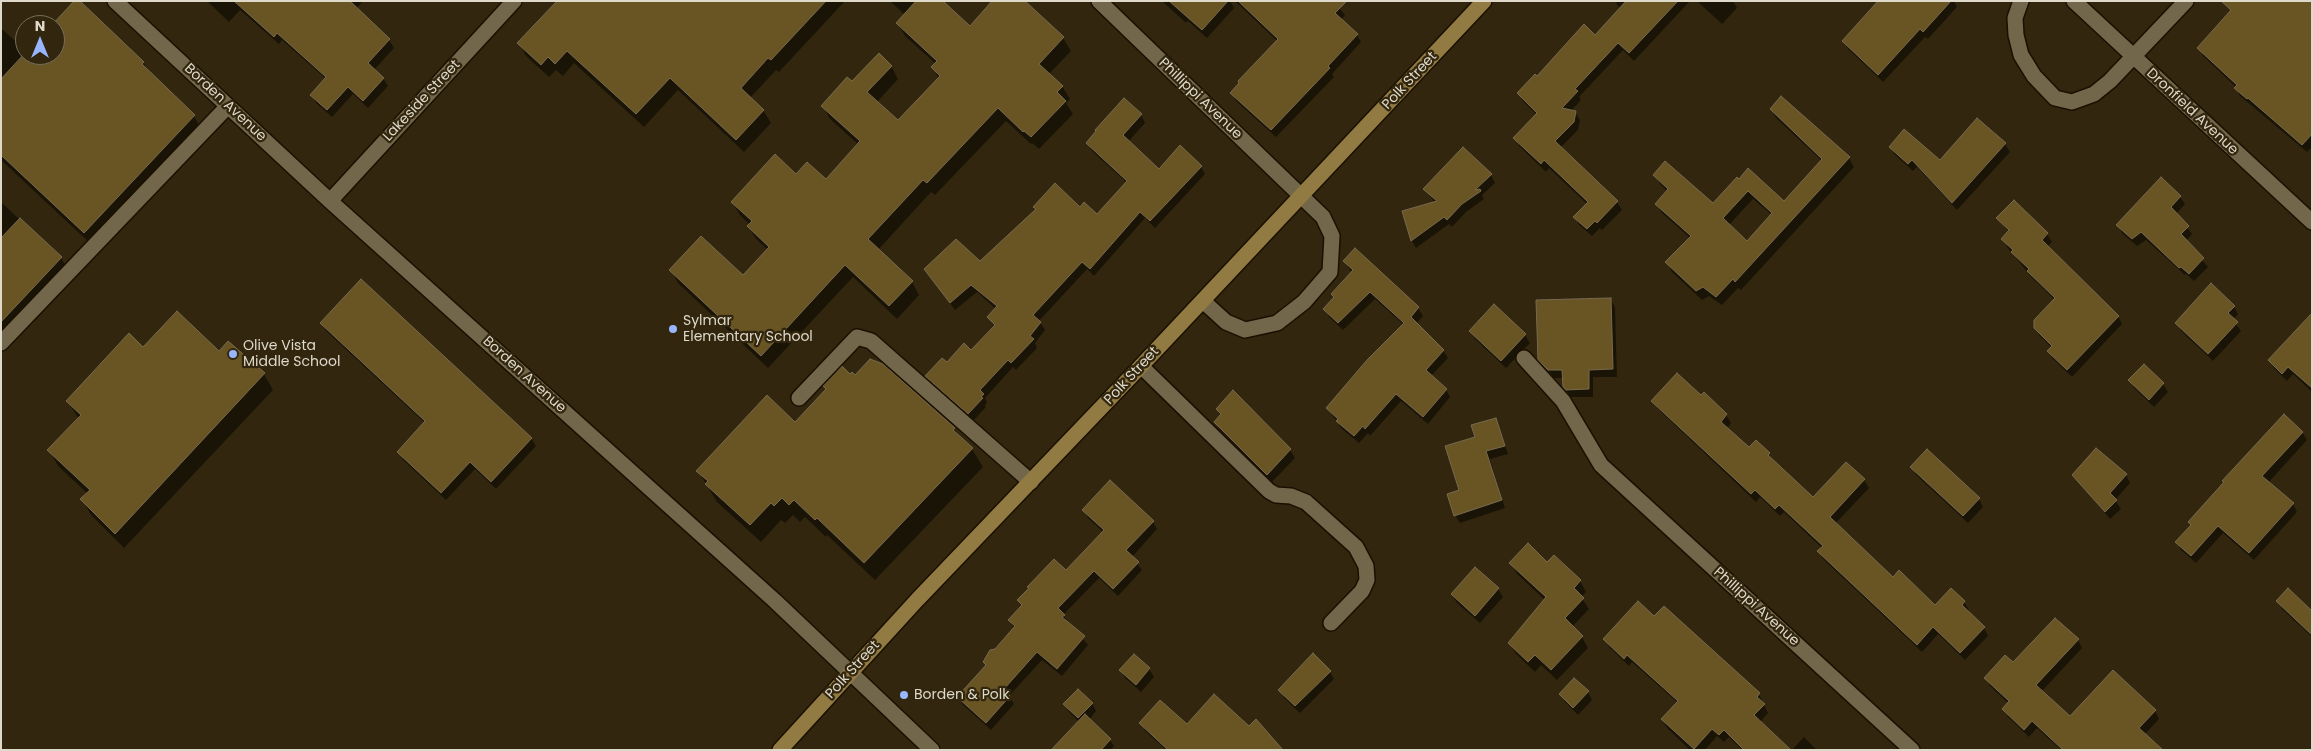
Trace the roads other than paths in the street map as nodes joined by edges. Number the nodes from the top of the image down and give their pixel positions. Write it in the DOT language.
graph roads {
  1 [pos="115,1"];
  2 [pos="514,1"];
  3 [pos="1099,1"];
  4 [pos="1484,1"];
  5 [pos="2021,1"];
  6 [pos="2074,1"];
  7 [pos="2186,1"];
  8 [pos="2133,58"];
  9 [pos="228,106"];
  10 [pos="1301,197"];
  11 [pos="330,201"];
  12 [pos="2312,222"];
  13 [pos="1202,301"];
  14 [pos="1,343"];
  15 [pos="1524,358"];
  16 [pos="1141,366"];
  17 [pos="799,398"];
  18 [pos="1031,482"];
  19 [pos="1331,623"];
  20 [pos="850,673"];
  21 [pos="780,750"];
  22 [pos="932,750"];
  23 [pos="1912,750"];
  1 -- 9 [label="street, Borden Avenue"];
  2 -- 11 [label="street, Lakeside Street"];
  3 -- 10 [label="street, Phillippi Avenue"];
  4 -- 10 [label="main road, Polk Street"];
  5 -- 8 [label="street"];
  6 -- 8 [label="street, Dronfield Avenue"];
  7 -- 8 [label="street"];
  8 -- 12 [label="street, Dronfield Avenue"];
  9 -- 11 [label="street, Borden Avenue"];
  9 -- 14 [label="street"];
  10 -- 13 [label="main road, Polk Street"];
  10 -- 13 [label="street, Phillippi Avenue"];
  11 -- 20 [label="street, Borden Avenue"];
  13 -- 16 [label="main road, Polk Street"];
  15 -- 23 [label="street, Phillippi Avenue"];
  16 -- 18 [label="main road, Polk Street"];
  16 -- 19 [label="street"];
  17 -- 18 [label="street"];
  18 -- 20 [label="main road, Polk Street"];
  20 -- 21 [label="main road, Polk Street"];
  20 -- 22 [label="street, Borden Avenue"];
}
